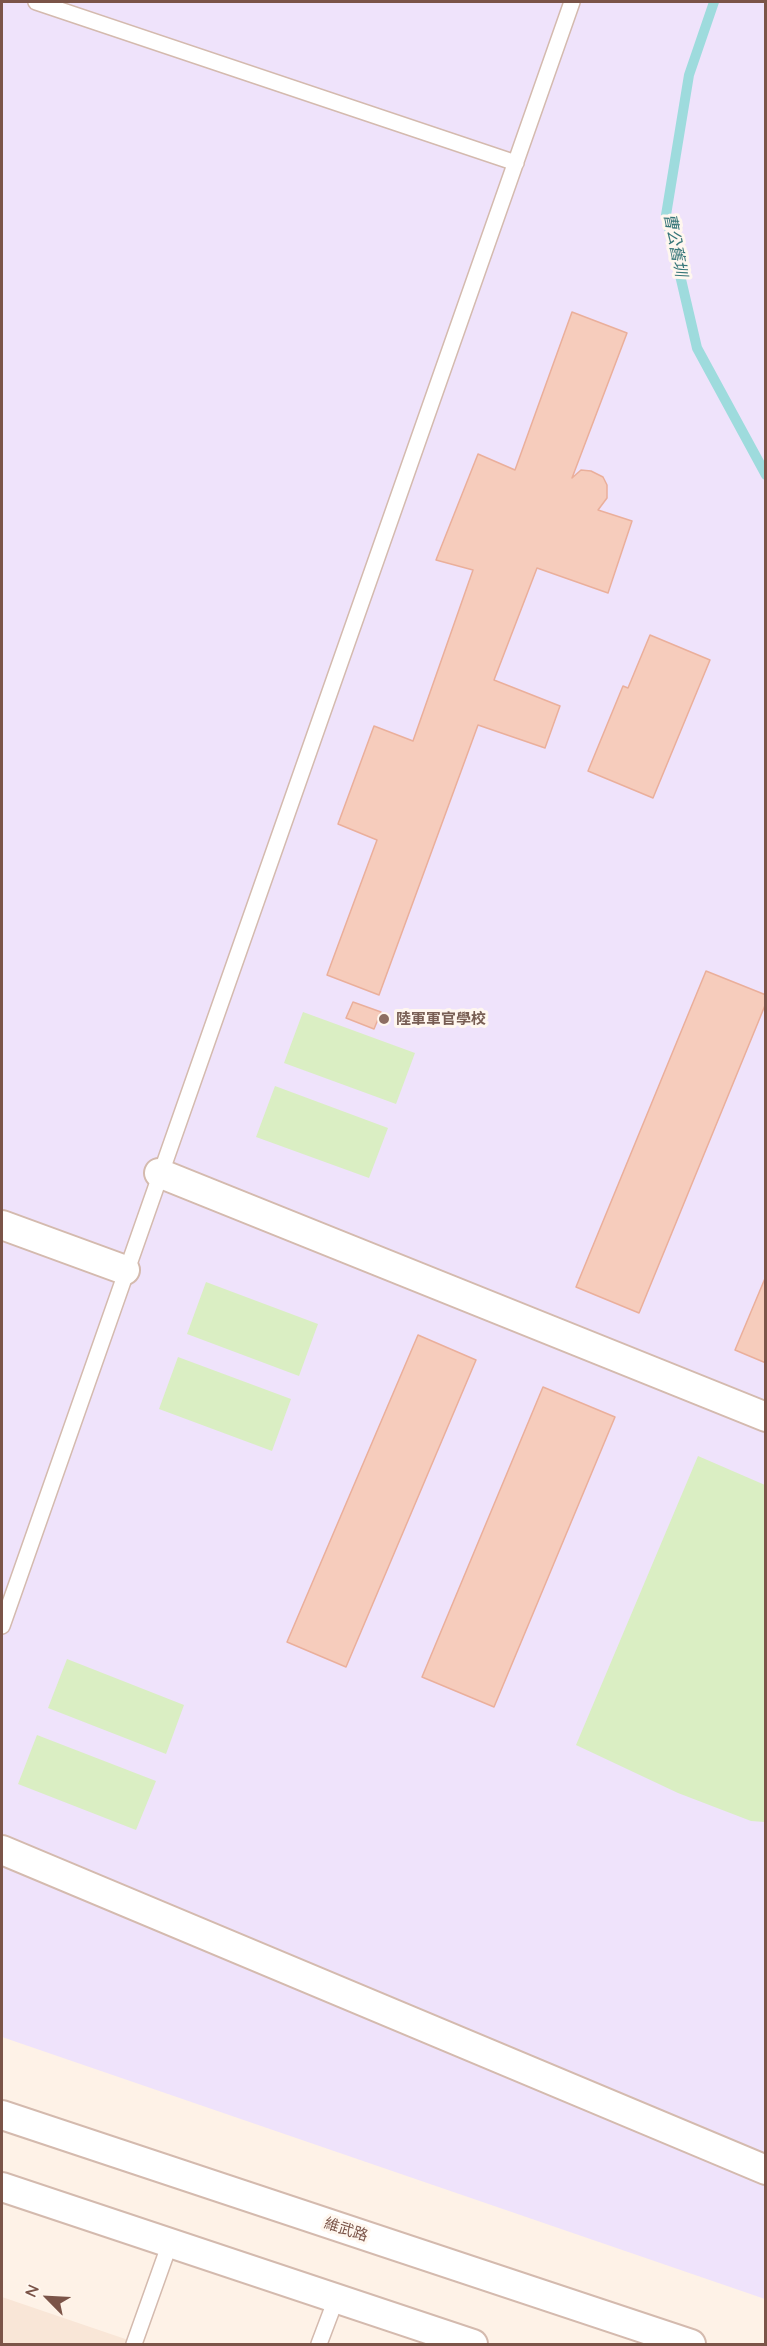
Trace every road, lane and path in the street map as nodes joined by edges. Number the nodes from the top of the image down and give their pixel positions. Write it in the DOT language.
graph roads {
  1 [pos="36,2"];
  2 [pos="572,2"];
  3 [pos="516,163"];
  4 [pos="159,1173"];
  5 [pos="2,1225"];
  6 [pos="125,1269"];
  7 [pos="765,1417"];
  8 [pos="2,1626"];
  9 [pos="2,1850"];
  10 [pos="2,2115"];
  11 [pos="765,2170"];
  12 [pos="2,2187"];
  13 [pos="170,2243"];
  14 [pos="336,2299"];
  15 [pos="134,2344"];
  16 [pos="319,2344"];
  17 [pos="473,2344"];
  18 [pos="691,2344"];
  1 -- 3 [label="lane"];
  2 -- 3 [label="lane"];
  3 -- 4 [label="lane"];
  4 -- 6 [label="lane"];
  4 -- 7 [label="street"];
  5 -- 6 [label="street"];
  6 -- 8 [label="lane"];
  9 -- 11 [label="street"];
  10 -- 18 [label="street, 維武路"];
  12 -- 13 [label="street"];
  13 -- 14 [label="street"];
  13 -- 15 [label="lane"];
  14 -- 16 [label="lane"];
  14 -- 17 [label="street"];
}
